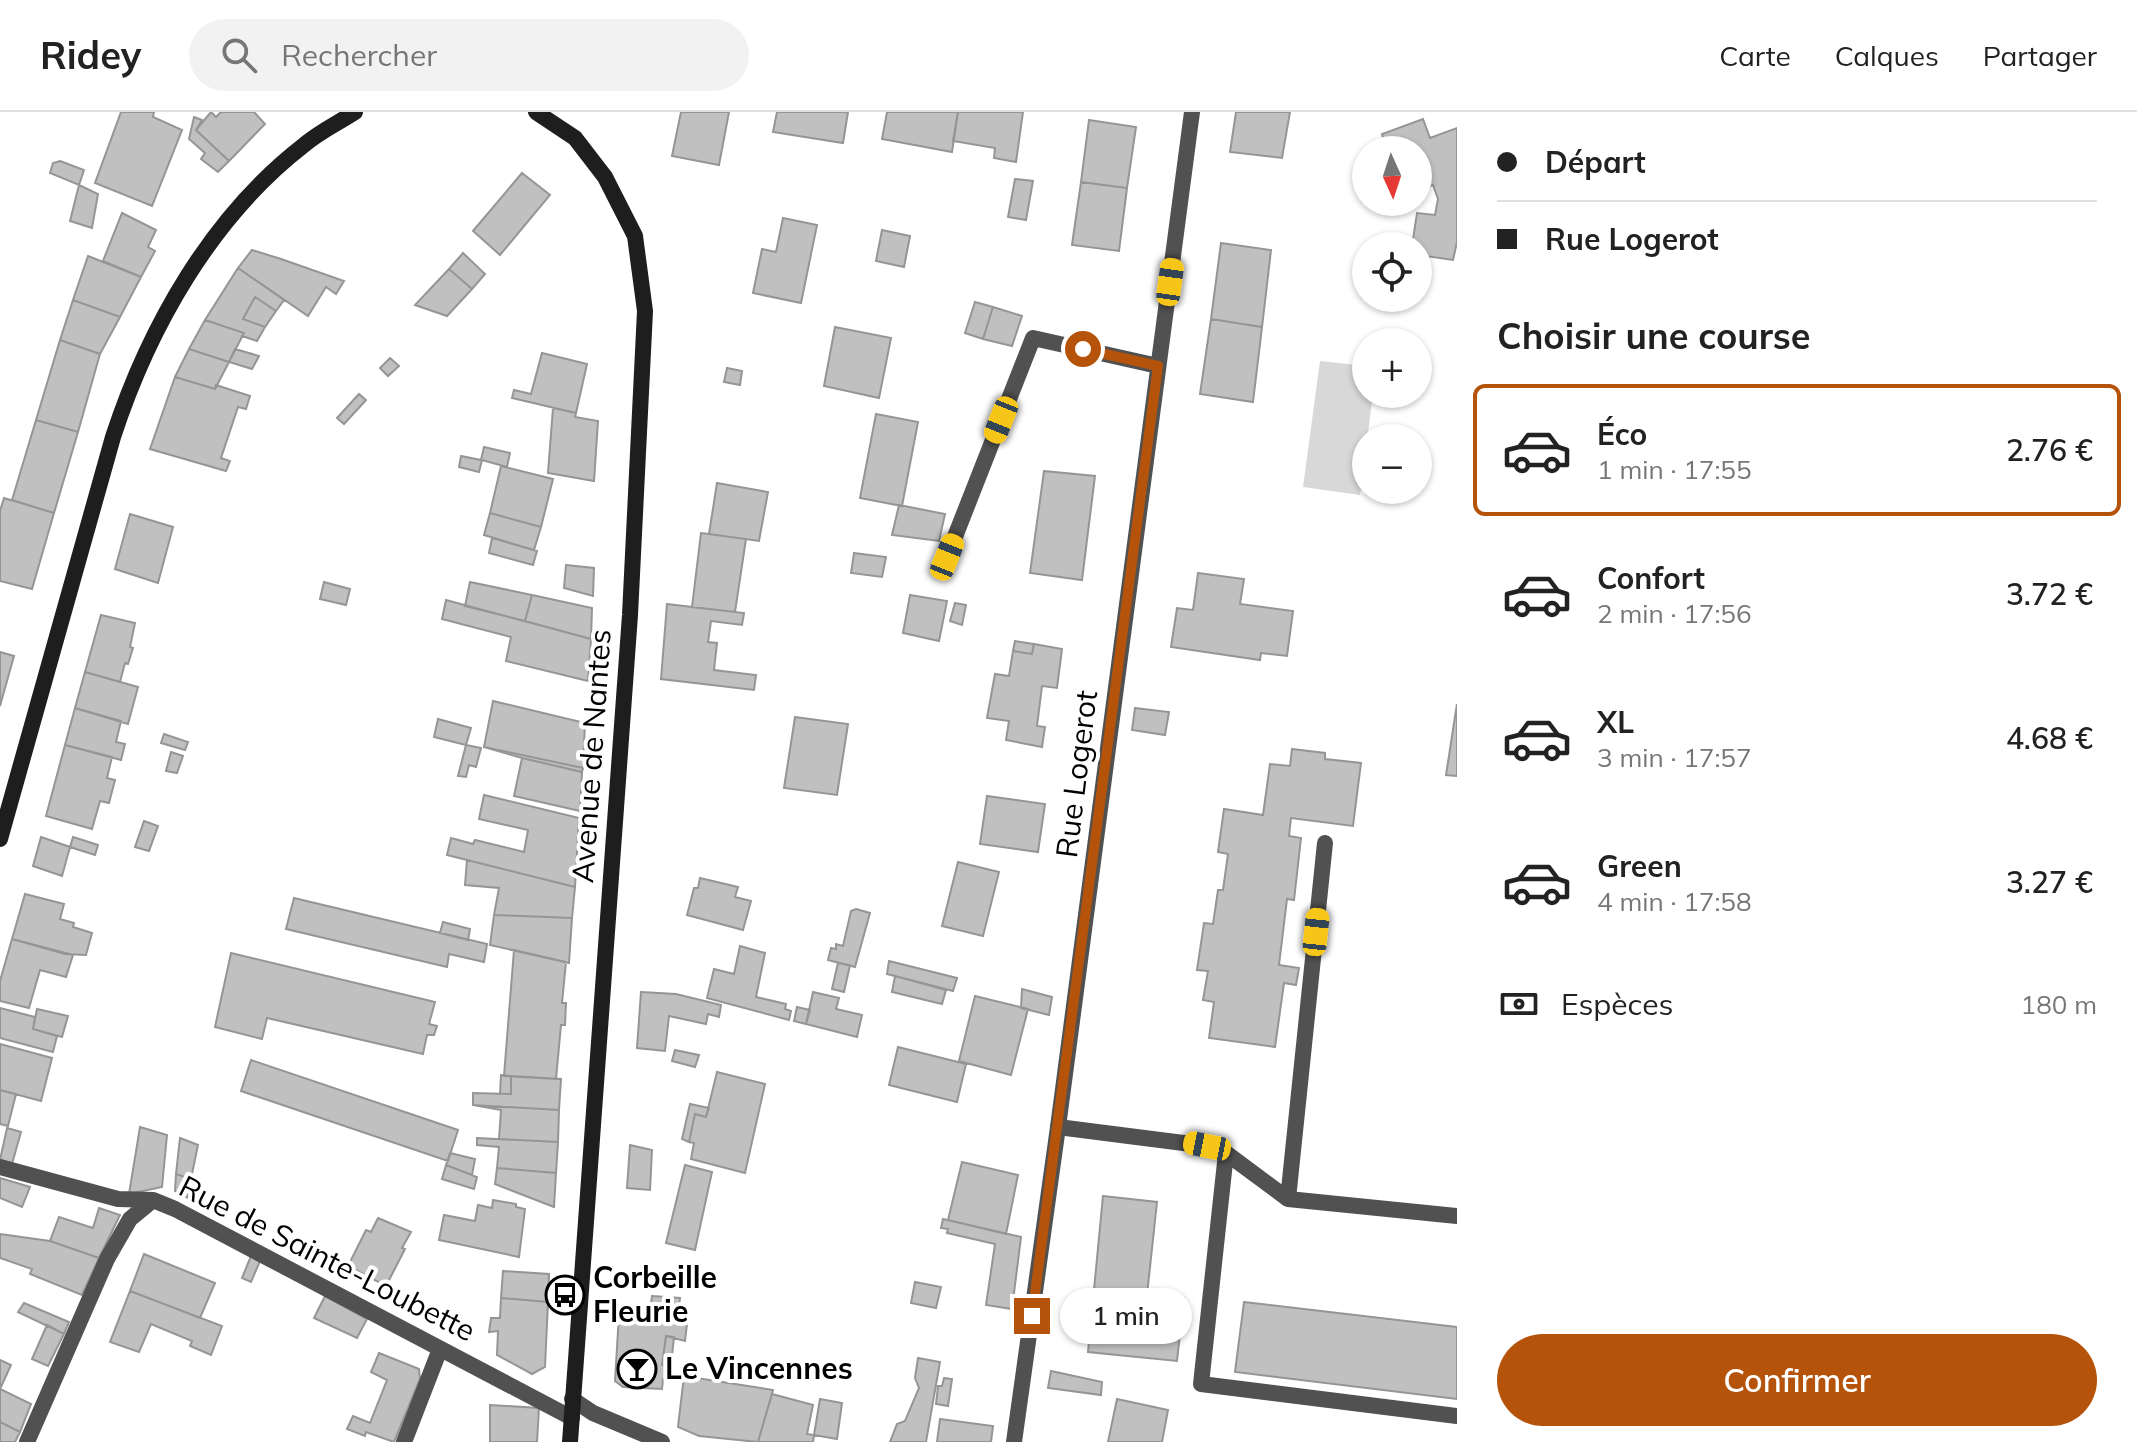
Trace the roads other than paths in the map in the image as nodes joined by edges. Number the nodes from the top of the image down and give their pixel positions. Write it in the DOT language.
graph roads {
  1 [pos="355,112"];
  2 [pos="536,112"];
  3 [pos="1192,112"];
  4 [pos="1158,366"];
  5 [pos="947,557"];
  6 [pos="0,839"];
  7 [pos="1325,843"];
  8 [pos="1058,1127"];
  9 [pos="1226,1153"];
  10 [pos="0,1167"];
  11 [pos="1288,1199"];
  12 [pos="153,1200"];
  13 [pos="1457,1216"];
  14 [pos="440,1349"];
  15 [pos="572,1399"];
  16 [pos="1457,1416"];
  17 [pos="572,1418"];
  18 [pos="27,1442"];
  19 [pos="404,1442"];
  20 [pos="570,1442"];
  21 [pos="662,1442"];
  22 [pos="1014,1442"];
  1 -- 6 [label="main road"];
  2 -- 15 [label="main road, Avenue de Nantes"];
  3 -- 4 [label="street, Rue Logerot"];
  4 -- 5 [label="street"];
  4 -- 8 [label="street, Rue Logerot"];
  7 -- 11 [label="street"];
  8 -- 9 [label="street"];
  8 -- 22 [label="street, Rue Logerot"];
  9 -- 11 [label="street"];
  9 -- 16 [label="street"];
  10 -- 12 [label="street, Rue de Sainte-Loubette"];
  11 -- 13 [label="street"];
  12 -- 14 [label="street, Rue de Sainte-Loubette"];
  12 -- 18 [label="street"];
  14 -- 17 [label="street, Rue de Sainte-Loubette"];
  14 -- 19 [label="street"];
  15 -- 17 [label="main road, Avenue de Nantes"];
  15 -- 21 [label="street"];
  17 -- 20 [label="main road, Avenue de Nantes"];
}
